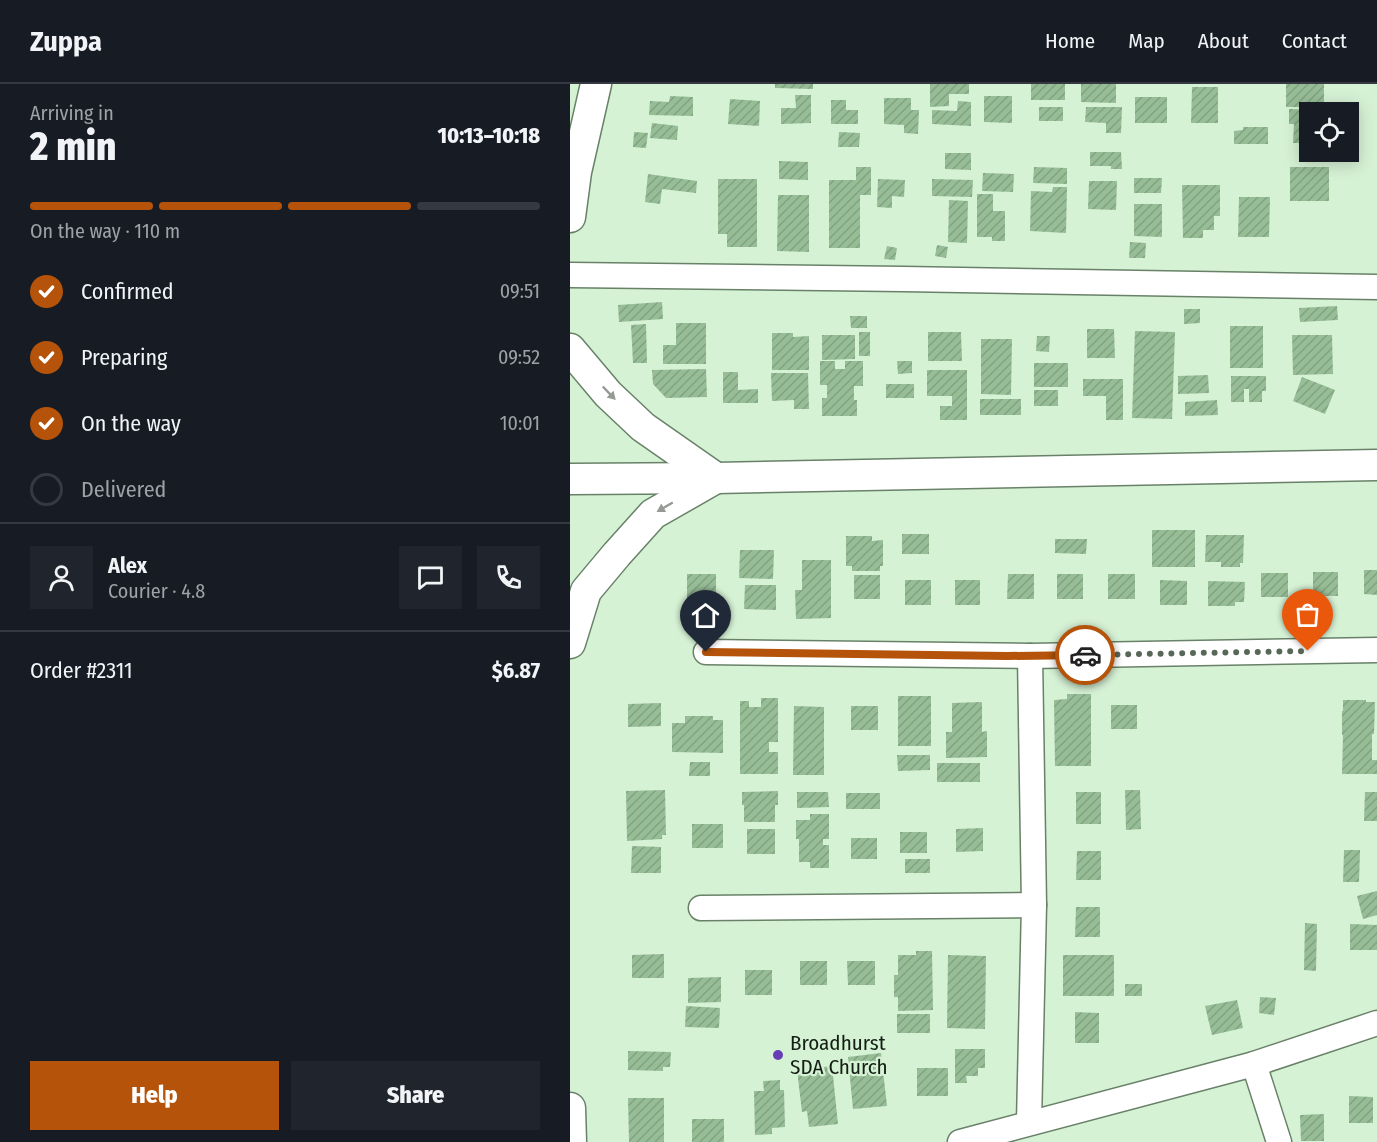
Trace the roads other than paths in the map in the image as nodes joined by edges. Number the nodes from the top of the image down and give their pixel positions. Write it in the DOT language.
graph roads {
  1 [pos="591,86"];
  2 [pos="570,217"];
  3 [pos="570,275"];
  4 [pos="1377,287"];
  5 [pos="570,349"];
  6 [pos="1377,465"];
  7 [pos="716,478"];
  8 [pos="570,479"];
  9 [pos="570,644"];
  10 [pos="1377,650"];
  11 [pos="706,652"];
  12 [pos="1030,656"];
  13 [pos="1034,905"];
  14 [pos="701,908"];
  15 [pos="1377,1023"];
  16 [pos="1254,1064"];
  17 [pos="570,1108"];
  18 [pos="1029,1122"];
  19 [pos="571,1142"];
  20 [pos="960,1142"];
  21 [pos="1279,1142"];
  1 -- 2 [label="street"];
  3 -- 4 [label="street"];
  5 -- 7 [label="street, one-way"];
  6 -- 7 [label="street"];
  7 -- 8 [label="street"];
  7 -- 9 [label="street, one-way"];
  10 -- 12 [label="street"];
  11 -- 12 [label="street"];
  12 -- 13 [label="street"];
  13 -- 14 [label="street"];
  13 -- 18 [label="street"];
  15 -- 16 [label="street"];
  16 -- 18 [label="street"];
  16 -- 21 [label="street"];
  17 -- 19 [label="street"];
  18 -- 20 [label="street"];
}
